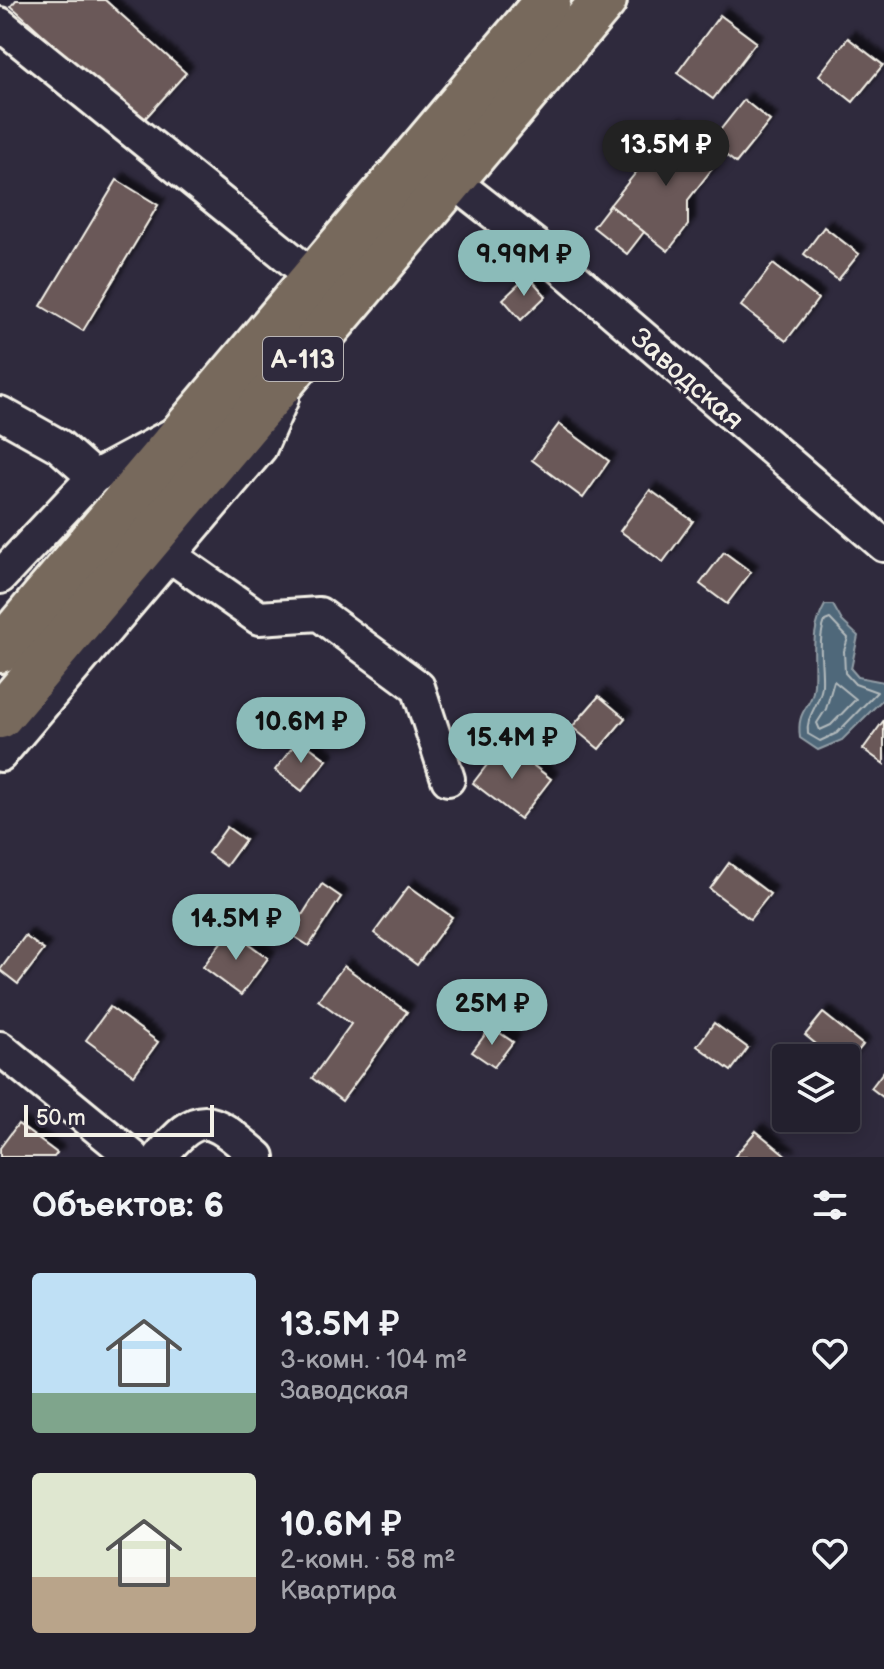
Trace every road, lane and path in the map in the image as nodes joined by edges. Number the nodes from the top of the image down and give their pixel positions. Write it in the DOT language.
graph roads {
  1 [pos="604,0"];
  2 [pos="542,2"];
  3 [pos="0,24"];
  4 [pos="453,181"];
  5 [pos="312,276"];
  6 [pos="295,367"];
  7 [pos="0,413"];
  8 [pos="187,426"];
  9 [pos="94,477"];
  10 [pos="884,545"];
  11 [pos="169,555"];
  12 [pos="0,577"];
  13 [pos="0,650"];
  14 [pos="0,716"];
  15 [pos="0,755"];
  16 [pos="448,779"];
  17 [pos="0,1048"];
  18 [pos="133,1157"];
  19 [pos="160,1157"];
  20 [pos="258,1157"];
  1 -- 4 [label="highway, А-113"];
  2 -- 5 [label="highway, А-113"];
  3 -- 5 [label="street"];
  4 -- 6 [label="highway, А-113"];
  4 -- 10 [label="street, Заводская"];
  5 -- 8 [label="highway, А-113"];
  6 -- 11 [label="street"];
  6 -- 14 [label="highway, А-113"];
  7 -- 9 [label="street"];
  8 -- 9 [label="street"];
  8 -- 13 [label="highway, А-113"];
  9 -- 12 [label="street"];
  11 -- 15 [label="street"];
  11 -- 16 [label="street"];
  17 -- 18 [label="street"];
  19 -- 20 [label="street"];
}
